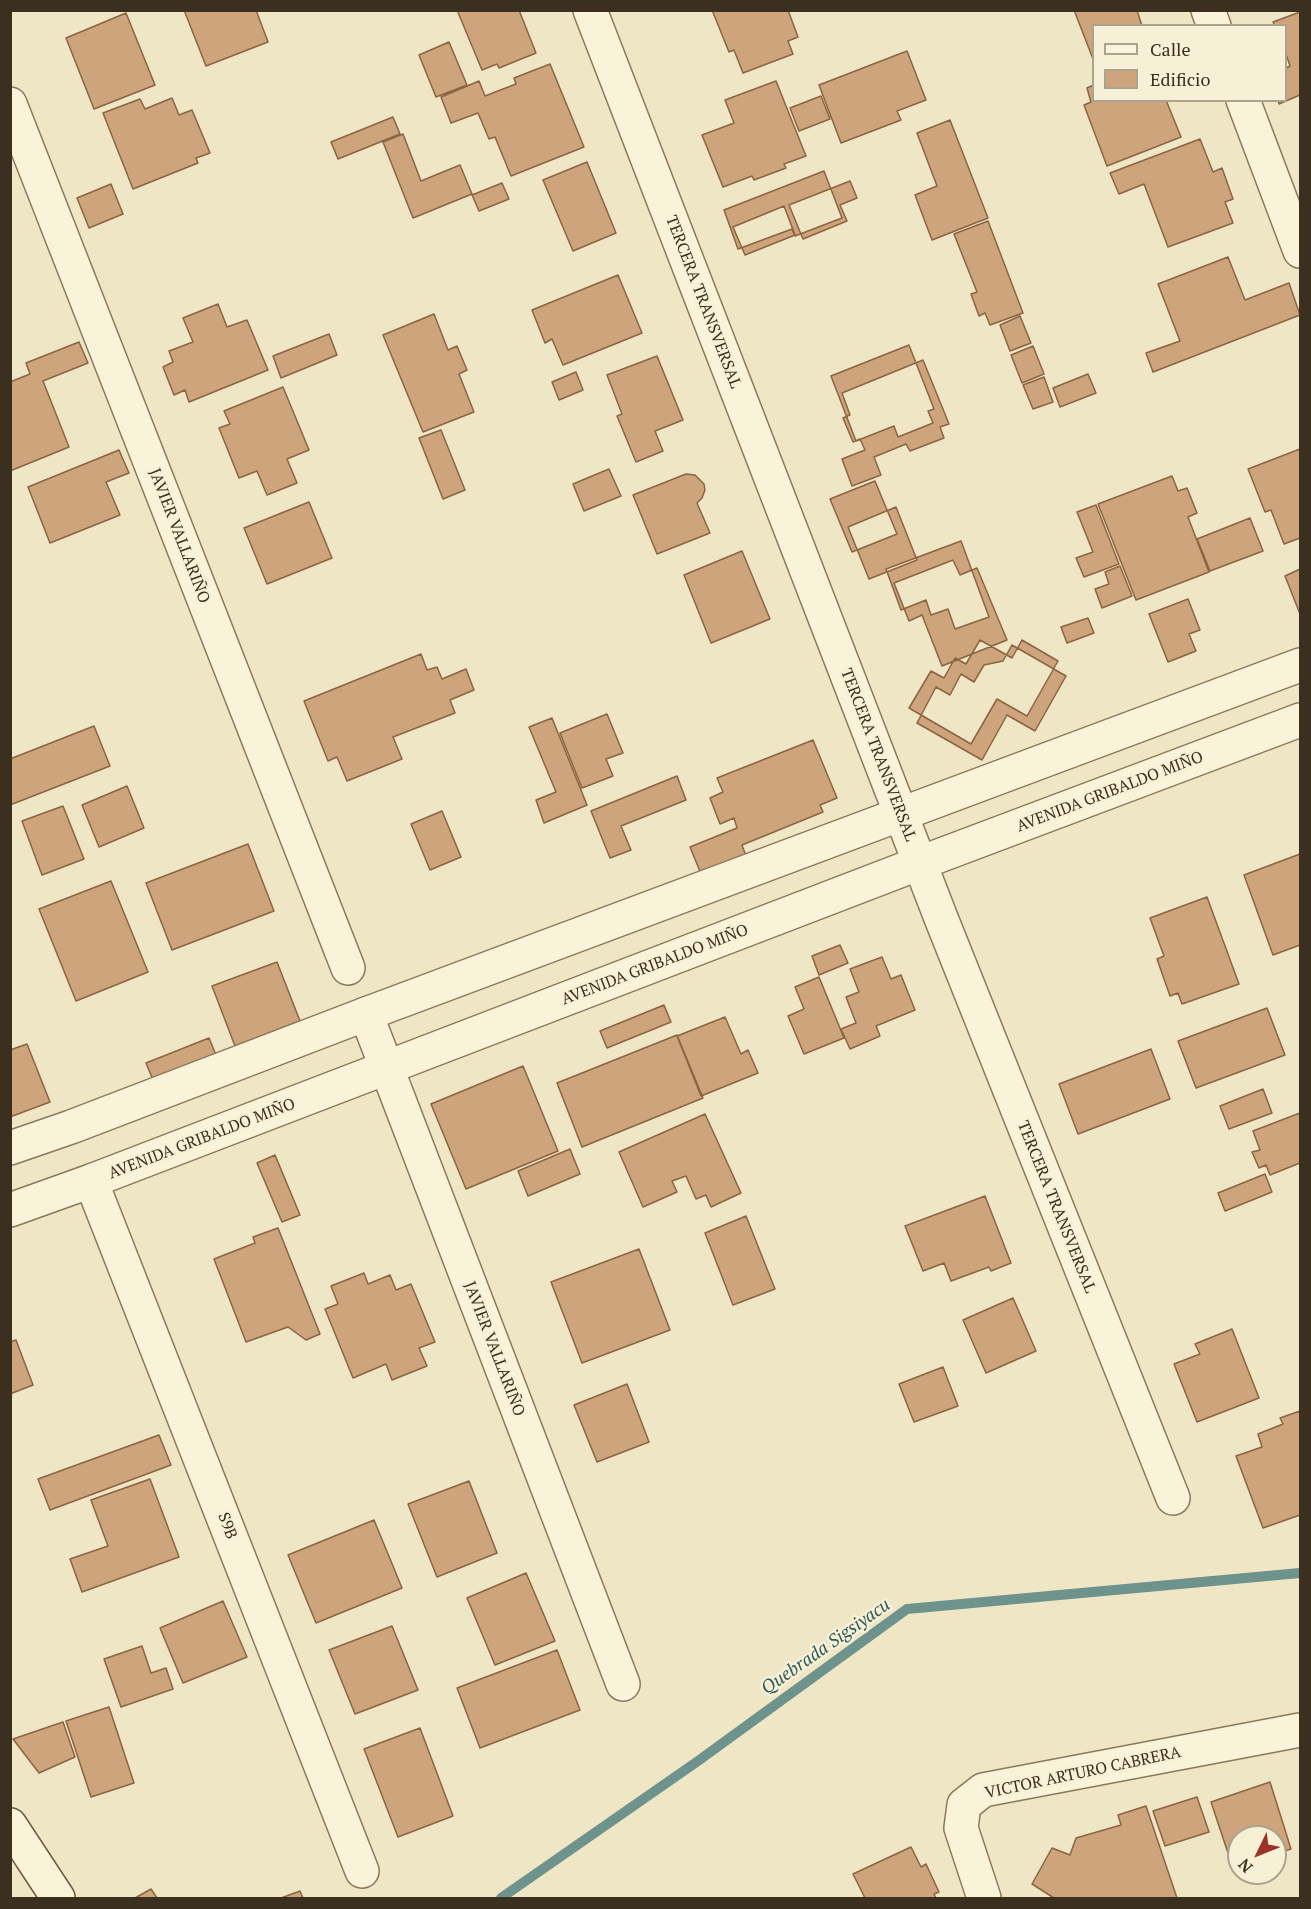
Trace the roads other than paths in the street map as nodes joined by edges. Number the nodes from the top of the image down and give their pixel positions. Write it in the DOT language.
graph roads {
  1 [pos="590,10"];
  2 [pos="1244,102"];
  3 [pos="10,104"];
  4 [pos="1300,251"];
  5 [pos="1300,665"];
  6 [pos="1300,720"];
  7 [pos="900,814"];
  8 [pos="920,863"];
  9 [pos="348,968"];
  10 [pos="366,1014"];
  11 [pos="386,1069"];
  12 [pos="10,1148"];
  13 [pos="91,1181"];
  14 [pos="10,1210"];
  15 [pos="1173,1498"];
  16 [pos="623,1684"];
  17 [pos="1300,1730"];
  18 [pos="10,1825"];
  19 [pos="362,1871"];
  20 [pos="58,1899"];
  21 [pos="984,1899"];
  1 -- 7 [label="street, TERCERA TRANSVERSAL"];
  2 -- 4 [label="street"];
  3 -- 9 [label="street, JAVIER VALLARIÑO"];
  5 -- 7 [label="street"];
  6 -- 8 [label="street, AVENIDA GRIBALDO MIÑO"];
  7 -- 8 [label="street, TERCERA TRANSVERSAL"];
  7 -- 10 [label="street"];
  8 -- 11 [label="street, AVENIDA GRIBALDO MIÑO"];
  8 -- 15 [label="street, TERCERA TRANSVERSAL"];
  10 -- 11 [label="street, JAVIER VALLARIÑO"];
  10 -- 12 [label="street"];
  11 -- 13 [label="street, AVENIDA GRIBALDO MIÑO"];
  11 -- 16 [label="street, JAVIER VALLARIÑO"];
  13 -- 14 [label="street, AVENIDA GRIBALDO MIÑO"];
  13 -- 19 [label="street, S9B"];
  17 -- 21 [label="street, VICTOR ARTURO CABRERA"];
  18 -- 20 [label="street"];
}
